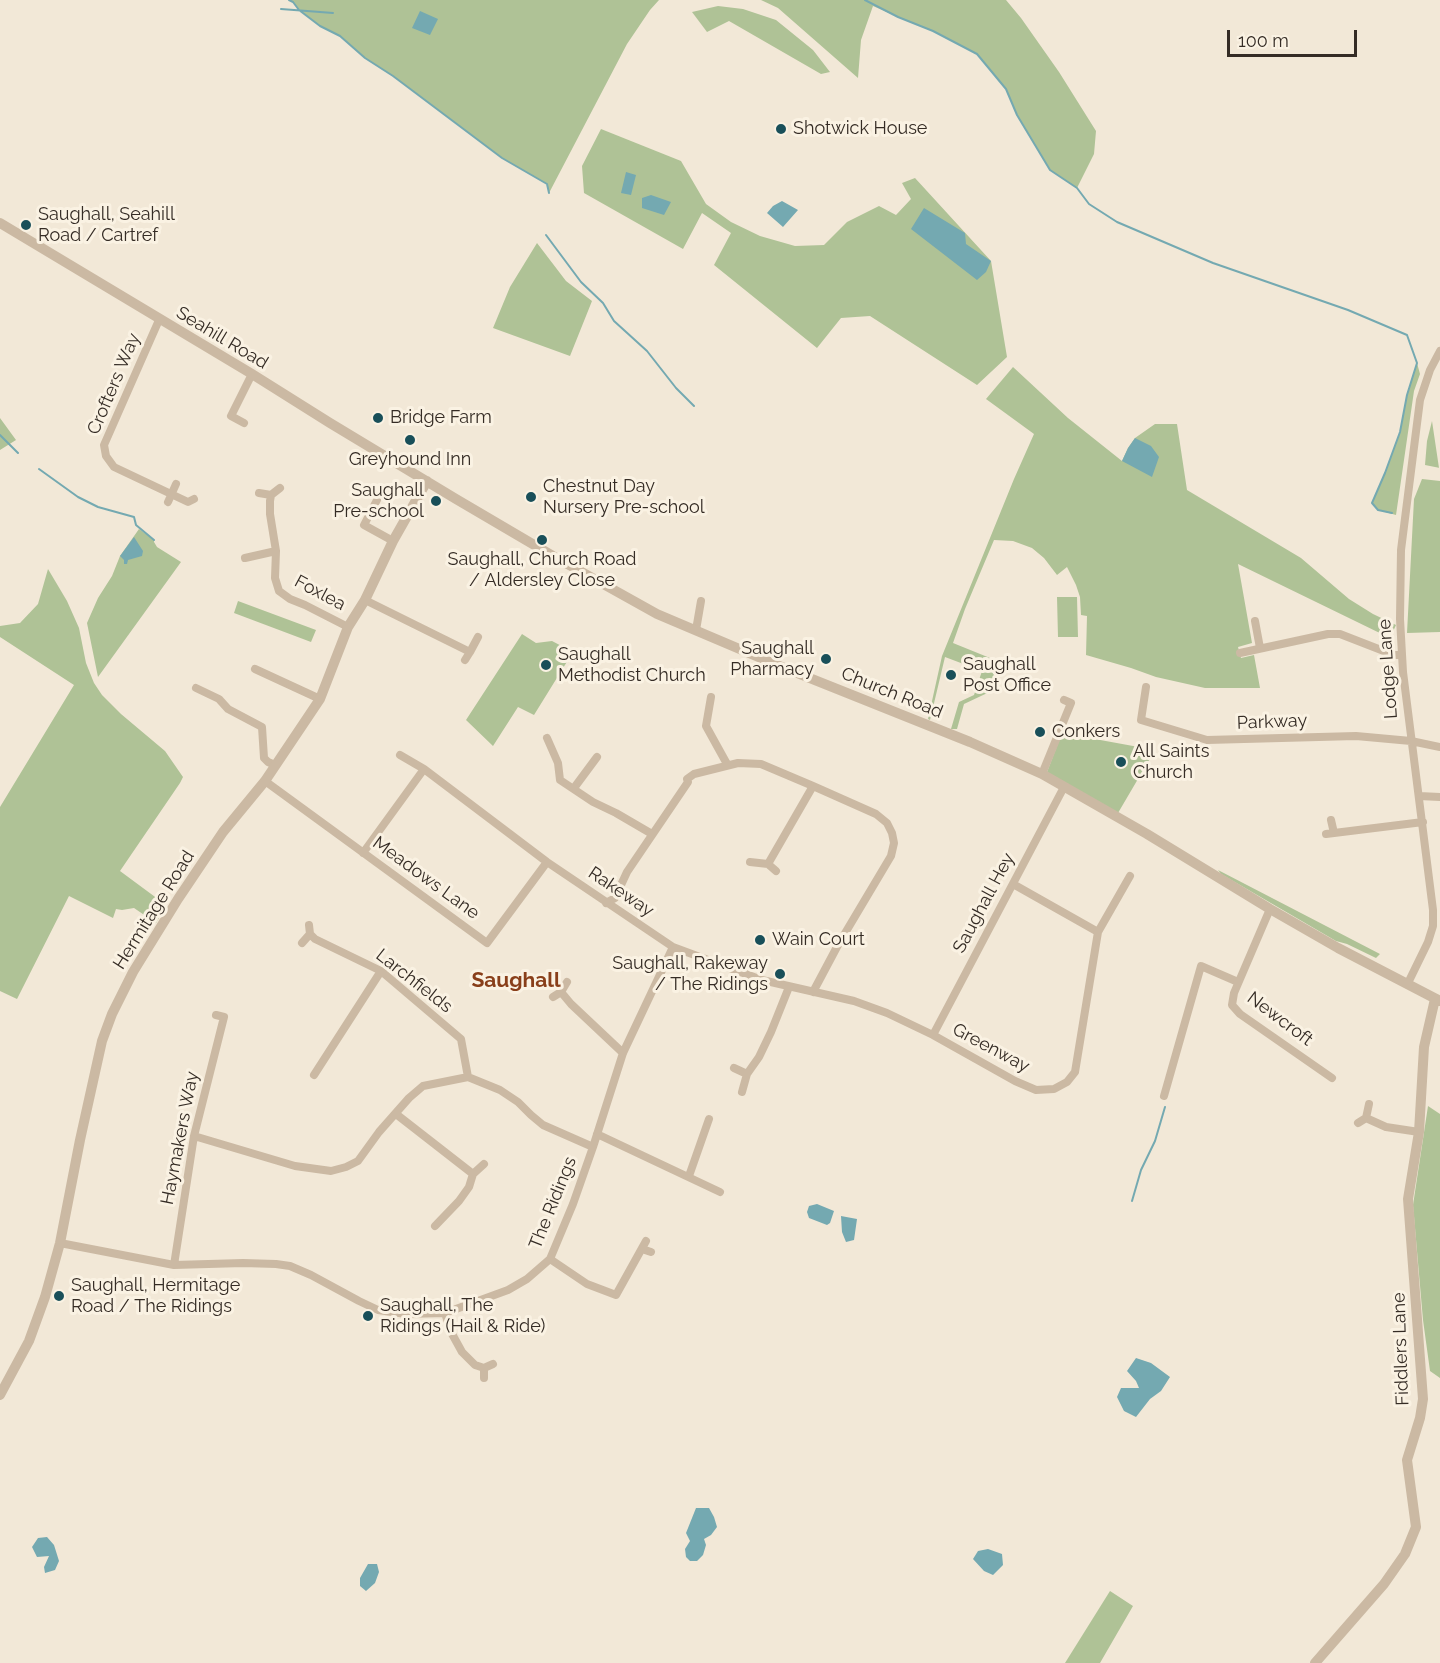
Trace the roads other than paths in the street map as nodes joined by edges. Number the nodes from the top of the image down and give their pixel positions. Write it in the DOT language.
graph roads {
  1 [pos="0,223"];
  2 [pos="159,320"];
  3 [pos="1440,351"];
  4 [pos="252,374"];
  5 [pos="244,423"];
  6 [pos="427,482"];
  7 [pos="176,484"];
  8 [pos="280,488"];
  9 [pos="259,493"];
  10 [pos="271,495"];
  11 [pos="170,498"];
  12 [pos="377,500"];
  13 [pos="189,503"];
  14 [pos="393,541"];
  15 [pos="276,551"];
  16 [pos="245,558"];
  17 [pos="365,600"];
  18 [pos="701,601"];
  19 [pos="1255,621"];
  20 [pos="348,627"];
  21 [pos="696,630"];
  22 [pos="478,637"];
  23 [pos="1260,648"];
  24 [pos="1240,653"];
  25 [pos="1402,655"];
  26 [pos="255,669"];
  27 [pos="1146,687"];
  28 [pos="196,688"];
  29 [pos="711,697"];
  30 [pos="320,699"];
  31 [pos="1071,703"];
  32 [pos="546,738"];
  33 [pos="1411,741"];
  34 [pos="1440,747"];
  35 [pos="400,754"];
  36 [pos="597,757"];
  37 [pos="727,764"];
  38 [pos="275,765"];
  39 [pos="424,769"];
  40 [pos="1042,774"];
  41 [pos="265,781"];
  42 [pos="813,786"];
  43 [pos="571,787"];
  44 [pos="1064,787"];
  45 [pos="1419,796"];
  46 [pos="1440,796"];
  47 [pos="1331,820"];
  48 [pos="1423,822"];
  49 [pos="652,834"];
  50 [pos="363,853"];
  51 [pos="547,862"];
  52 [pos="750,862"];
  53 [pos="768,864"];
  54 [pos="776,871"];
  55 [pos="1130,876"];
  56 [pos="1013,884"];
  57 [pos="606,903"];
  58 [pos="1270,909"];
  59 [pos="1098,932"];
  60 [pos="302,943"];
  61 [pos="673,946"];
  62 [pos="381,971"];
  63 [pos="567,982"];
  64 [pos="1238,982"];
  65 [pos="1408,983"];
  66 [pos="789,987"];
  67 [pos="813,992"];
  68 [pos="823,993"];
  69 [pos="1438,1000"];
  70 [pos="224,1017"];
  71 [pos="933,1035"];
  72 [pos="623,1053"];
  73 [pos="734,1068"];
  74 [pos="747,1074"];
  75 [pos="314,1075"];
  76 [pos="468,1077"];
  77 [pos="1332,1078"];
  78 [pos="742,1092"];
  79 [pos="1164,1096"];
  80 [pos="1369,1104"];
  81 [pos="396,1114"];
  82 [pos="1366,1118"];
  83 [pos="709,1119"];
  84 [pos="1358,1123"];
  85 [pos="1419,1131"];
  86 [pos="597,1134"];
  87 [pos="194,1136"];
  88 [pos="593,1147"];
  89 [pos="484,1164"];
  90 [pos="473,1174"];
  91 [pos="689,1176"];
  92 [pos="720,1192"];
  93 [pos="435,1226"];
  94 [pos="60,1243"];
  95 [pos="651,1252"];
  96 [pos="550,1259"];
  97 [pos="174,1265"];
  98 [pos="445,1313"];
  99 [pos="492,1364"];
  100 [pos="0,1395"];
  101 [pos="1315,1663"];
  1 -- 2 [label="street, Seahill Road"];
  2 -- 4 [label="street, Seahill Road"];
  2 -- 11 [label="street, Crofters Way"];
  3 -- 25 [label="street, Lodge Lane"];
  4 -- 5 [label="street"];
  4 -- 6 [label="street, Seahill Road"];
  6 -- 14 [label="street, Hermitage Road"];
  6 -- 21 [label="street, Church Road"];
  7 -- 11 [label="street"];
  8 -- 10 [label="street"];
  9 -- 10 [label="street"];
  10 -- 15 [label="street, Foxlea"];
  11 -- 13 [label="street, Crofters Way"];
  12 -- 14 [label="street"];
  14 -- 17 [label="street, Hermitage Road"];
  15 -- 16 [label="street"];
  15 -- 20 [label="street, Foxlea"];
  17 -- 20 [label="street, Hermitage Road"];
  17 -- 22 [label="street"];
  18 -- 21 [label="street"];
  19 -- 23 [label="street"];
  20 -- 30 [label="street, Hermitage Road"];
  21 -- 40 [label="street, Church Road"];
  23 -- 24 [label="street"];
  23 -- 25 [label="street"];
  25 -- 33 [label="street, Lodge Lane"];
  26 -- 30 [label="street"];
  27 -- 33 [label="street, Parkway"];
  28 -- 38 [label="street"];
  29 -- 37 [label="street"];
  30 -- 38 [label="street, Hermitage Road"];
  31 -- 40 [label="street"];
  32 -- 43 [label="street"];
  33 -- 34 [label="street, Parkway"];
  33 -- 45 [label="street, Lodge Lane"];
  35 -- 39 [label="street, Rakeway"];
  36 -- 43 [label="street"];
  37 -- 42 [label="street"];
  37 -- 49 [label="street"];
  38 -- 41 [label="street, Hermitage Road"];
  39 -- 50 [label="street"];
  39 -- 51 [label="street, Rakeway"];
  40 -- 44 [label="street, Church Road"];
  41 -- 50 [label="street, Meadows Lane"];
  41 -- 94 [label="street, Hermitage Road"];
  42 -- 53 [label="street"];
  42 -- 67 [label="street"];
  43 -- 49 [label="street"];
  44 -- 56 [label="street, Saughall Hey"];
  44 -- 58 [label="street, Church Road"];
  45 -- 46 [label="street"];
  45 -- 48 [label="street, Lodge Lane"];
  47 -- 48 [label="street"];
  48 -- 65 [label="street, Lodge Lane"];
  49 -- 57 [label="street"];
  50 -- 51 [label="street, Meadows Lane"];
  51 -- 57 [label="street, Rakeway"];
  52 -- 53 [label="street"];
  53 -- 54 [label="street"];
  55 -- 59 [label="street, Greenway"];
  56 -- 59 [label="street"];
  56 -- 71 [label="street, Saughall Hey"];
  57 -- 61 [label="street, Rakeway"];
  58 -- 64 [label="street, Newcroft"];
  58 -- 65 [label="street, Church Road"];
  59 -- 71 [label="street, Greenway"];
  60 -- 62 [label="street, Larchfields"];
  61 -- 66 [label="street, Rakeway"];
  61 -- 72 [label="street, The Ridings"];
  62 -- 75 [label="street"];
  62 -- 76 [label="street, Larchfields"];
  63 -- 72 [label="street"];
  64 -- 77 [label="street, Newcroft"];
  64 -- 79 [label="street"];
  65 -- 69 [label="street, Church Road"];
  66 -- 67 [label="street, Rakeway"];
  66 -- 74 [label="street"];
  67 -- 68 [label="street, Rakeway"];
  68 -- 71 [label="street, Greenway"];
  69 -- 85 [label="street, Fiddlers Lane"];
  70 -- 87 [label="street, Haymakers Way"];
  72 -- 86 [label="street, The Ridings"];
  73 -- 74 [label="street"];
  74 -- 78 [label="street"];
  76 -- 81 [label="street"];
  76 -- 88 [label="street"];
  80 -- 82 [label="street"];
  81 -- 87 [label="street"];
  81 -- 90 [label="street"];
  82 -- 84 [label="street"];
  82 -- 85 [label="street"];
  83 -- 91 [label="street"];
  85 -- 101 [label="street, Fiddlers Lane"];
  86 -- 88 [label="street, The Ridings"];
  86 -- 91 [label="street"];
  87 -- 97 [label="street, Haymakers Way"];
  88 -- 96 [label="street, The Ridings"];
  89 -- 90 [label="street"];
  90 -- 93 [label="street"];
  91 -- 92 [label="street"];
  94 -- 97 [label="street, The Ridings"];
  94 -- 100 [label="street, Hermitage Road"];
  95 -- 96 [label="street"];
  96 -- 98 [label="street, The Ridings"];
  97 -- 98 [label="street, The Ridings"];
  98 -- 99 [label="street"];
}
